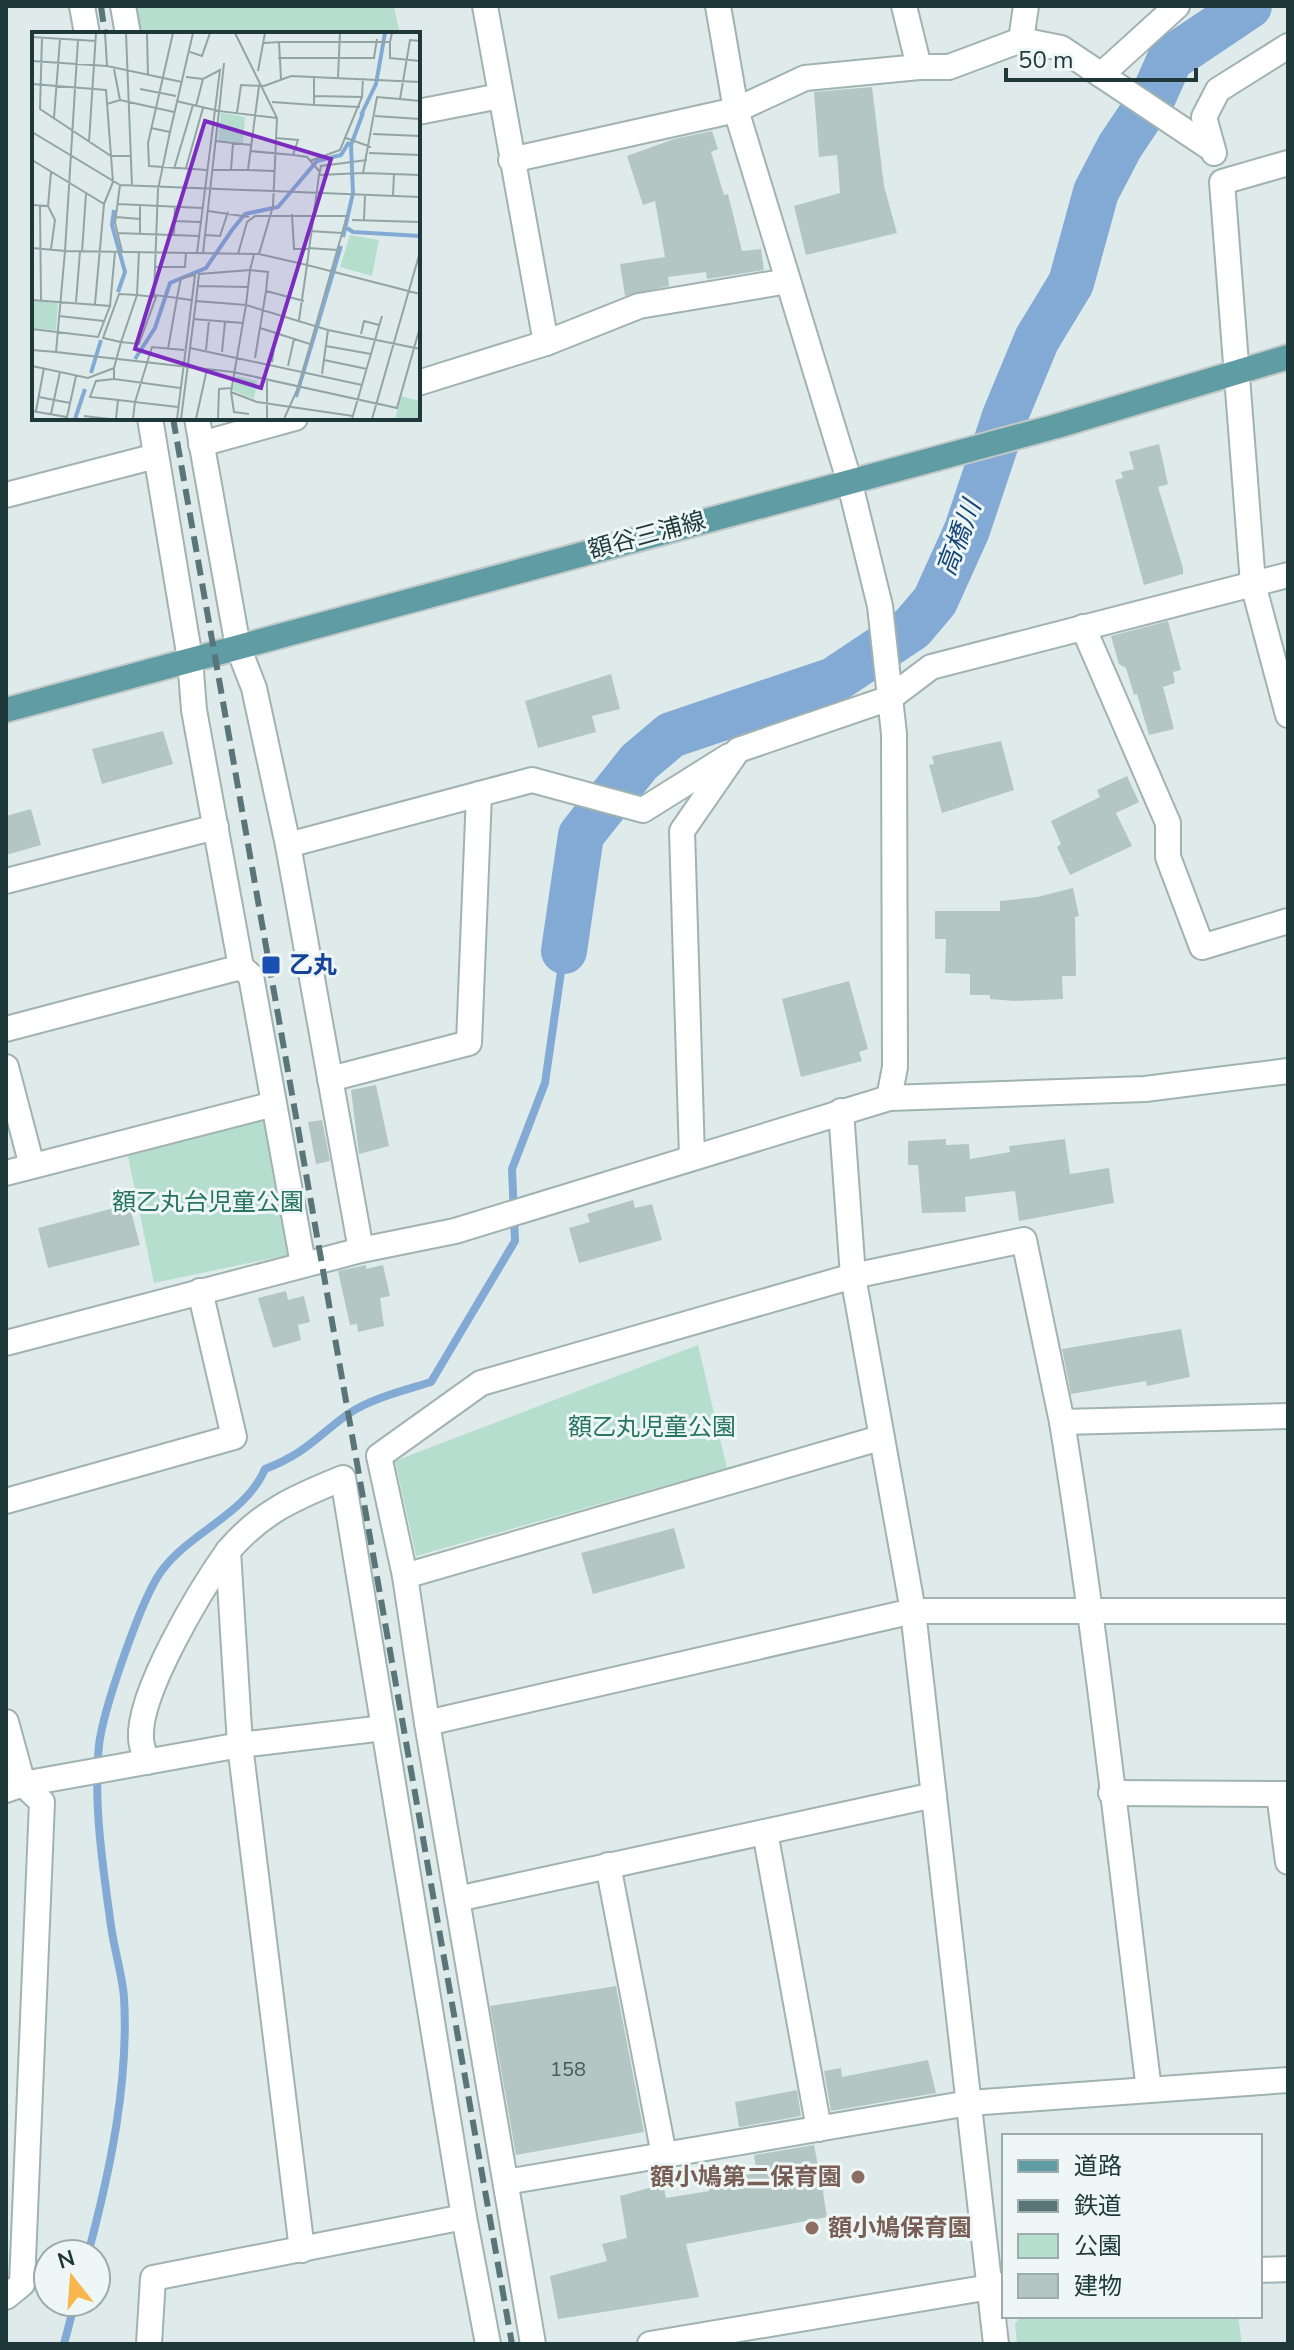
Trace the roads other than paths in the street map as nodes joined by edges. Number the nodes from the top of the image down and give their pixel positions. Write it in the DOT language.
graph roads {
  1 [pos="82,6"];
  2 [pos="123,6"];
  3 [pos="485,6"];
  4 [pos="718,6"];
  5 [pos="904,6"];
  6 [pos="1026,6"];
  7 [pos="1177,6"];
  8 [pos="87,32"];
  9 [pos="128,32"];
  10 [pos="1021,40"];
  11 [pos="1288,46"];
  12 [pos="919,67"];
  13 [pos="1111,81"];
  14 [pos="500,96"];
  15 [pos="736,110"];
  16 [pos="420,112"];
  17 [pos="1212,149"];
  18 [pos="511,160"];
  19 [pos="1288,163"];
  20 [pos="1222,182"];
  21 [pos="788,281"];
  22 [pos="546,343"];
  23 [pos="1288,357"];
  24 [pos="1238,371"];
  25 [pos="420,382"];
  26 [pos="150,420"];
  27 [pos="197,420"];
  28 [pos="288,420"];
  29 [pos="201,444"];
  30 [pos="156,456"];
  31 [pos="849,480"];
  32 [pos="6,495"];
  33 [pos="1288,575"];
  34 [pos="1253,584"];
  35 [pos="1083,627"];
  36 [pos="238,647"];
  37 [pos="190,659"];
  38 [pos="889,686"];
  39 [pos="6,710"];
  40 [pos="1288,715"];
  41 [pos="738,750"];
  42 [pos="479,794"];
  43 [pos="216,827"];
  44 [pos="288,845"];
  45 [pos="6,881"];
  46 [pos="1288,921"];
  47 [pos="241,967"];
  48 [pos="6,1029"];
  49 [pos="6,1067"];
  50 [pos="1288,1071"];
  51 [pos="330,1079"];
  52 [pos="889,1098"];
  53 [pos="274,1104"];
  54 [pos="841,1111"];
  55 [pos="692,1157"];
  56 [pos="32,1166"];
  57 [pos="6,1173"];
  58 [pos="361,1250"];
  59 [pos="303,1264"];
  60 [pos="853,1276"];
  61 [pos="200,1291"];
  62 [pos="6,1343"];
  63 [pos="1288,1416"];
  64 [pos="1062,1422"];
  65 [pos="880,1438"];
  66 [pos="6,1501"];
  67 [pos="228,1551"];
  68 [pos="405,1576"];
  69 [pos="913,1611"];
  70 [pos="1288,1611"];
  71 [pos="1093,1612"];
  72 [pos="6,1722"];
  73 [pos="427,1723"];
  74 [pos="384,1728"];
  75 [pos="240,1745"];
  76 [pos="141,1763"];
  77 [pos="15,1787"];
  78 [pos="1111,1793"];
  79 [pos="1283,1794"];
  80 [pos="934,1795"];
  81 [pos="765,1832"];
  82 [pos="1288,1862"];
  83 [pos="608,1865"];
  84 [pos="457,1899"];
  85 [pos="1288,2080"];
  86 [pos="1149,2090"];
  87 [pos="969,2103"];
  88 [pos="819,2129"];
  89 [pos="664,2155"];
  90 [pos="506,2182"];
  91 [pos="464,2217"];
  92 [pos="302,2250"];
  93 [pos="1288,2269"];
  94 [pos="1262,2270"];
  95 [pos="996,2285"];
  96 [pos="6,2297"];
  97 [pos="727,2338"];
  98 [pos="149,2344"];
  99 [pos="488,2344"];
  100 [pos="533,2344"];
  101 [pos="650,2344"];
  102 [pos="996,2344"];
  1 -- 8 [label="street"];
  2 -- 9 [label="street"];
  3 -- 14 [label="street"];
  4 -- 15 [label="street"];
  5 -- 12 [label="street"];
  6 -- 10 [label="street"];
  7 -- 13 [label="street"];
  10 -- 12 [label="street"];
  10 -- 13 [label="street"];
  11 -- 17 [label="street"];
  12 -- 15 [label="street"];
  13 -- 17 [label="street"];
  14 -- 16 [label="street"];
  14 -- 18 [label="street"];
  15 -- 18 [label="street"];
  15 -- 21 [label="street"];
  17 -- 20 [label="street"];
  18 -- 22 [label="street"];
  19 -- 20 [label="street"];
  20 -- 24 [label="street"];
  21 -- 22 [label="street"];
  21 -- 31 [label="street"];
  22 -- 25 [label="street"];
  23 -- 24 [label="main road, 額谷三浦線"];
  24 -- 31 [label="main road, 額谷三浦線"];
  24 -- 34 [label="street"];
  26 -- 30 [label="street"];
  27 -- 29 [label="street"];
  28 -- 29 [label="street"];
  29 -- 36 [label="street"];
  30 -- 32 [label="street"];
  30 -- 37 [label="street"];
  31 -- 36 [label="main road, 額谷三浦線"];
  31 -- 38 [label="street"];
  33 -- 34 [label="street"];
  34 -- 35 [label="street"];
  34 -- 40 [label="street"];
  35 -- 38 [label="street"];
  35 -- 46 [label="street"];
  36 -- 37 [label="main road, 額谷三浦線"];
  36 -- 44 [label="street"];
  37 -- 39 [label="main road, 額谷三浦線"];
  37 -- 43 [label="street"];
  38 -- 41 [label="street"];
  38 -- 52 [label="street"];
  41 -- 42 [label="street"];
  41 -- 55 [label="street"];
  42 -- 44 [label="street"];
  42 -- 51 [label="street"];
  43 -- 45 [label="street"];
  43 -- 47 [label="street"];
  44 -- 51 [label="street"];
  47 -- 48 [label="street"];
  47 -- 53 [label="street"];
  49 -- 56 [label="street"];
  50 -- 52 [label="street"];
  51 -- 58 [label="street"];
  52 -- 54 [label="street"];
  53 -- 56 [label="street"];
  53 -- 59 [label="street"];
  54 -- 55 [label="street"];
  54 -- 60 [label="street"];
  55 -- 58 [label="street"];
  56 -- 57 [label="street"];
  58 -- 59 [label="street"];
  59 -- 61 [label="street"];
  60 -- 64 [label="street"];
  60 -- 65 [label="street"];
  60 -- 68 [label="street"];
  61 -- 62 [label="street"];
  61 -- 66 [label="street"];
  63 -- 64 [label="street"];
  64 -- 71 [label="street"];
  65 -- 68 [label="street"];
  65 -- 69 [label="street"];
  67 -- 74 [label="street"];
  67 -- 75 [label="street"];
  67 -- 76 [label="street"];
  68 -- 73 [label="street"];
  69 -- 71 [label="street"];
  69 -- 73 [label="street"];
  69 -- 80 [label="street"];
  70 -- 71 [label="street"];
  71 -- 78 [label="street"];
  72 -- 77 [label="street"];
  73 -- 84 [label="street"];
  74 -- 75 [label="street"];
  74 -- 91 [label="street"];
  75 -- 76 [label="street"];
  75 -- 92 [label="street"];
  76 -- 77 [label="street"];
  77 -- 96 [label="street"];
  78 -- 79 [label="street"];
  78 -- 86 [label="street"];
  79 -- 82 [label="street"];
  80 -- 81 [label="street"];
  80 -- 87 [label="street"];
  81 -- 83 [label="street"];
  81 -- 88 [label="street"];
  83 -- 84 [label="street"];
  83 -- 89 [label="street"];
  84 -- 90 [label="street"];
  85 -- 86 [label="street"];
  86 -- 87 [label="street"];
  87 -- 88 [label="street"];
  87 -- 95 [label="street"];
  88 -- 89 [label="street"];
  89 -- 90 [label="street"];
  90 -- 100 [label="street"];
  91 -- 92 [label="street"];
  91 -- 99 [label="street"];
  92 -- 98 [label="street"];
  93 -- 94 [label="street"];
  95 -- 97 [label="street"];
  95 -- 102 [label="street"];
  97 -- 101 [label="street"];
}
